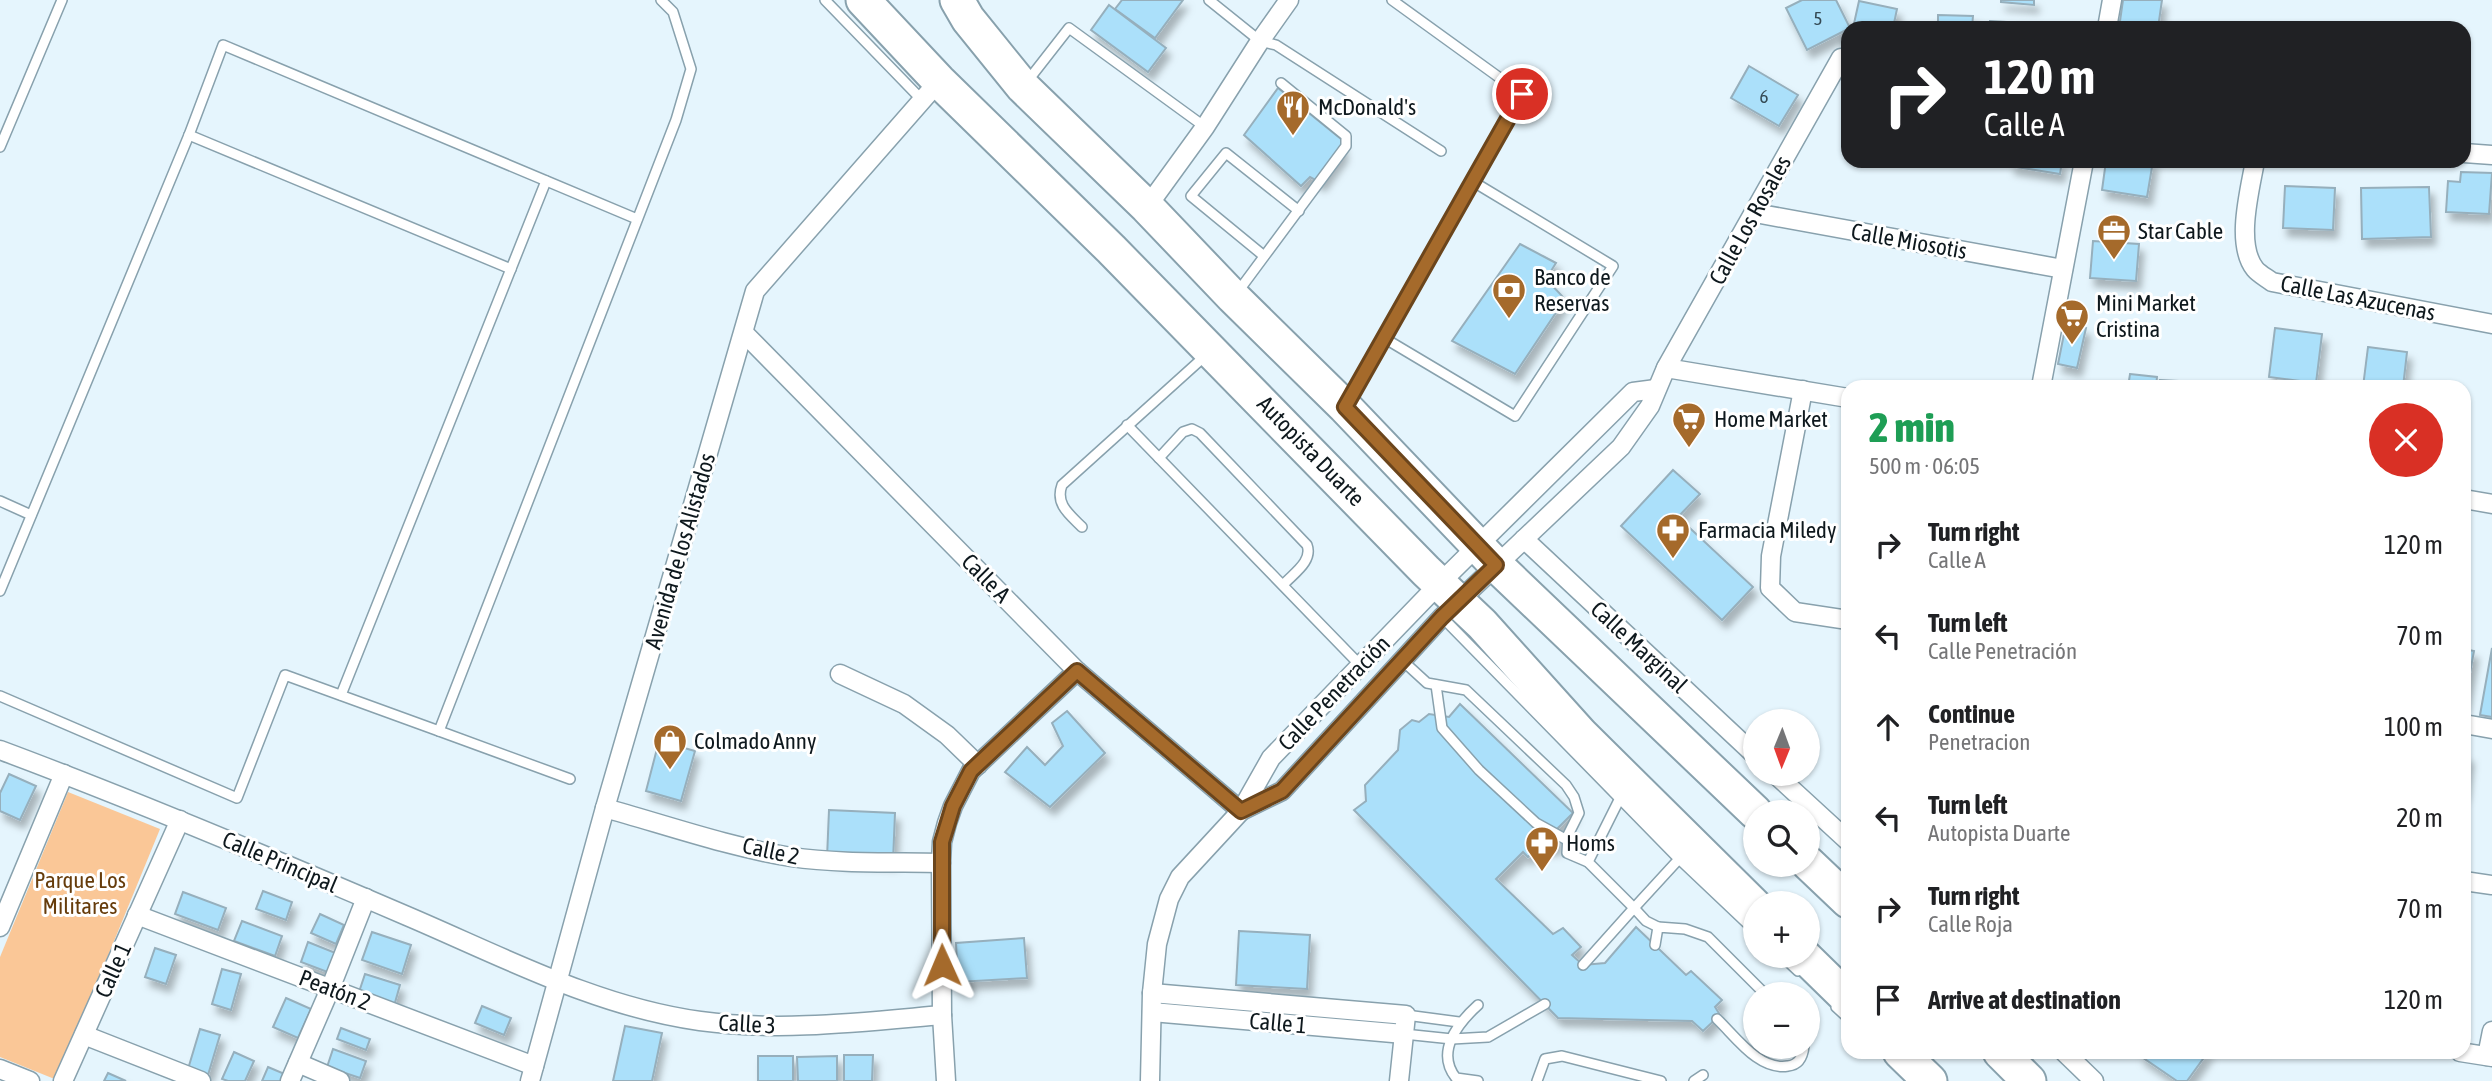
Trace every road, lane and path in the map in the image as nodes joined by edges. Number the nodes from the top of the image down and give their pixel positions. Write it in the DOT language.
graph roads {
  1 [pos="62,0"];
  2 [pos="661,0"];
  3 [pos="825,0"];
  4 [pos="863,0"];
  5 [pos="1209,0"];
  6 [pos="1289,0"];
  7 [pos="1392,0"];
  8 [pos="2112,0"];
  9 [pos="962,6"];
  10 [pos="2108,21"];
  11 [pos="1260,41"];
  12 [pos="1841,58"];
  13 [pos="1281,83"];
  14 [pos="1023,87"];
  15 [pos="931,90"];
  16 [pos="1205,127"];
  17 [pos="189,135"];
  18 [pos="0,147"];
  19 [pos="1441,151"];
  20 [pos="2471,154"];
  21 [pos="2492,155"];
  22 [pos="2083,168"];
  23 [pos="2254,168"];
  24 [pos="546,181"];
  25 [pos="1472,181"];
  26 [pos="1147,207"];
  27 [pos="1299,211"];
  28 [pos="1755,213"];
  29 [pos="637,219"];
  30 [pos="1264,256"];
  31 [pos="511,269"];
  32 [pos="2063,269"];
  33 [pos="1233,298"];
  34 [pos="2492,324"];
  35 [pos="744,333"];
  36 [pos="1384,338"];
  37 [pos="1212,350"];
  38 [pos="1666,368"];
  39 [pos="2042,380"];
  40 [pos="1656,389"];
  41 [pos="1803,390"];
  42 [pos="1841,397"];
  43 [pos="1345,407"];
  44 [pos="1127,425"];
  45 [pos="1159,458"];
  46 [pos="2471,500"];
  47 [pos="0,501"];
  48 [pos="2492,504"];
  49 [pos="31,515"];
  50 [pos="1082,527"];
  51 [pos="1524,539"];
  52 [pos="1487,555"];
  53 [pos="1284,584"];
  54 [pos="0,591"];
  55 [pos="1446,601"];
  56 [pos="1841,619"];
  57 [pos="1403,661"];
  58 [pos="1360,665"];
  59 [pos="1077,671"];
  60 [pos="840,674"];
  61 [pos="1436,685"];
  62 [pos="341,695"];
  63 [pos="0,696"];
  64 [pos="2471,725"];
  65 [pos="2492,729"];
  66 [pos="439,731"];
  67 [pos="1743,744"];
  68 [pos="0,750"];
  69 [pos="978,765"];
  70 [pos="64,774"];
  71 [pos="570,779"];
  72 [pos="1788,786"];
  73 [pos="1620,798"];
  74 [pos="1743,800"];
  75 [pos="605,808"];
  76 [pos="1241,811"];
  77 [pos="180,820"];
  78 [pos="1841,835"];
  79 [pos="1566,840"];
  80 [pos="1679,859"];
  81 [pos="1588,862"];
  82 [pos="941,863"];
  83 [pos="1820,874"];
  84 [pos="2471,882"];
  85 [pos="2492,885"];
  86 [pos="1743,894"];
  87 [pos="1841,894"];
  88 [pos="366,898"];
  89 [pos="5,901"];
  90 [pos="1634,908"];
  91 [pos="137,915"];
  92 [pos="1743,920"];
  93 [pos="0,927"];
  94 [pos="1658,927"];
  95 [pos="1655,944"];
  96 [pos="1583,965"];
  97 [pos="1807,969"];
  98 [pos="557,980"];
  99 [pos="1753,982"];
  100 [pos="330,989"];
  101 [pos="1152,993"];
  102 [pos="1839,1000"];
  103 [pos="1545,1004"];
  104 [pos="1478,1005"];
  105 [pos="1152,1012"];
  106 [pos="1406,1015"];
  107 [pos="942,1016"];
  108 [pos="1717,1019"];
  109 [pos="1459,1022"];
  110 [pos="2492,1031"];
  111 [pos="1404,1034"];
  112 [pos="84,1035"];
  113 [pos="1452,1039"];
  114 [pos="1743,1042"];
  115 [pos="2471,1054"];
  116 [pos="2489,1056"];
  117 [pos="1762,1059"];
  118 [pos="1801,1059"];
  119 [pos="2007,1059"];
  120 [pos="2071,1059"];
  121 [pos="298,1063"];
  122 [pos="1,1070"];
  123 [pos="532,1074"];
  124 [pos="1703,1074"];
  125 [pos="30,1081"];
  126 [pos="63,1081"];
  127 [pos="201,1081"];
  128 [pos="290,1081"];
  129 [pos="340,1081"];
  130 [pos="946,1081"];
  131 [pos="1150,1081"];
  132 [pos="1399,1081"];
  133 [pos="1478,1081"];
  134 [pos="1537,1081"];
  135 [pos="1661,1081"];
  136 [pos="1694,1081"];
  137 [pos="2029,1081"];
  138 [pos="2094,1081"];
  1 -- 18 [label="lane"];
  2 -- 29 [label="lane"];
  3 -- 15 [label="lane"];
  4 -- 15 [label="highway, Autopista Duarte"];
  5 -- 11 [label="lane"];
  6 -- 11 [label="street"];
  7 -- 25 [label="lane"];
  8 -- 10 [label="street"];
  9 -- 14 [label="highway"];
  11 -- 16 [label="street"];
  11 -- 19 [label="lane"];
  12 -- 28 [label="street, Calle Los Rosales"];
  13 -- 27 [label="lane"];
  14 -- 16 [label="lane"];
  14 -- 26 [label="highway"];
  15 -- 35 [label="street, Avenida de los Alistados"];
  15 -- 37 [label="highway, Autopista Duarte"];
  16 -- 26 [label="street"];
  17 -- 24 [label="lane"];
  17 -- 31 [label="lane"];
  17 -- 49 [label="lane"];
  20 -- 21 [label="street"];
  22 -- 32 [label="street"];
  23 -- 34 [label="street, Calle Las Azucenas"];
  24 -- 29 [label="lane"];
  24 -- 31 [label="lane"];
  25 -- 36 [label="lane"];
  25 -- 36 [label="lane"];
  26 -- 33 [label="highway"];
  27 -- 30 [label="lane"];
  27 -- 30 [label="lane"];
  28 -- 32 [label="street, Calle Miosotis"];
  28 -- 38 [label="street, Calle Los Rosales"];
  29 -- 66 [label="lane"];
  30 -- 33 [label="lane"];
  31 -- 62 [label="lane"];
  32 -- 39 [label="street"];
  33 -- 43 [label="highway"];
  35 -- 59 [label="street, Calle A"];
  35 -- 75 [label="street, Avenida de los Alistados"];
  36 -- 43 [label="lane"];
  37 -- 44 [label="lane"];
  37 -- 55 [label="highway, Autopista Duarte"];
  38 -- 40 [label="street, Calle Los Rosales"];
  38 -- 41 [label="street"];
  40 -- 51 [label="street, Calle Los Rosales"];
  40 -- 52 [label="street"];
  41 -- 42 [label="street"];
  41 -- 56 [label="street"];
  43 -- 52 [label="highway"];
  44 -- 45 [label="lane"];
  44 -- 50 [label="lane"];
  45 -- 53 [label="lane"];
  45 -- 53 [label="lane"];
  46 -- 48 [label="street"];
  47 -- 49 [label="lane"];
  49 -- 54 [label="lane"];
  51 -- 52 [label="street, Calle Los Rosales"];
  51 -- 67 [label="street, Calle Marginal"];
  52 -- 55 [label="street"];
  52 -- 55 [label="street"];
  52 -- 74 [label="highway"];
  53 -- 58 [label="lane"];
  55 -- 57 [label="street, Calle Penetración"];
  55 -- 58 [label="street, Calle Penetración"];
  55 -- 73 [label="lane"];
  55 -- 86 [label="highway, Autopista Duarte"];
  57 -- 61 [label="lane"];
  57 -- 76 [label="street, Calle Penetración"];
  58 -- 76 [label="street, Calle Penetración"];
  59 -- 69 [label="street"];
  59 -- 76 [label="street, Calle A"];
  60 -- 69 [label="street"];
  61 -- 79 [label="lane"];
  61 -- 79 [label="lane"];
  62 -- 63 [label="lane"];
  62 -- 66 [label="lane"];
  64 -- 65 [label="street"];
  66 -- 71 [label="lane"];
  68 -- 70 [label="street, Calle Principal"];
  69 -- 82 [label="street"];
  70 -- 77 [label="street, Calle Principal"];
  70 -- 89 [label="street"];
  72 -- 78 [label="street"];
  73 -- 80 [label="lane"];
  73 -- 81 [label="lane"];
  75 -- 82 [label="street, Calle 2"];
  75 -- 98 [label="street, Avenida de los Alistados"];
  76 -- 101 [label="street, Calle Penetración"];
  77 -- 88 [label="street, Calle Principal"];
  77 -- 91 [label="street, Calle 1"];
  79 -- 81 [label="lane"];
  80 -- 90 [label="lane"];
  80 -- 92 [label="lane"];
  81 -- 90 [label="lane"];
  82 -- 107 [label="street"];
  83 -- 87 [label="highway"];
  84 -- 85 [label="street"];
  88 -- 98 [label="street, Calle Principal"];
  88 -- 100 [label="street"];
  89 -- 93 [label="street"];
  90 -- 94 [label="lane"];
  90 -- 96 [label="lane"];
  91 -- 100 [label="street, Peatón 2"];
  91 -- 112 [label="street, Calle 1"];
  94 -- 95 [label="lane"];
  94 -- 99 [label="lane"];
  97 -- 102 [label="highway"];
  98 -- 107 [label="street, Calle 3"];
  98 -- 123 [label="street, Avenida de los Alistados"];
  100 -- 121 [label="street"];
  100 -- 123 [label="street, Peatón 2"];
  101 -- 105 [label="street, Calle Penetración"];
  101 -- 106 [label="street"];
  103 -- 113 [label="lane"];
  104 -- 109 [label="lane"];
  105 -- 111 [label="street, Calle 1"];
  105 -- 131 [label="street, Calle Penetración"];
  106 -- 109 [label="lane"];
  106 -- 111 [label="street"];
  107 -- 130 [label="street"];
  108 -- 114 [label="lane"];
  109 -- 113 [label="lane"];
  110 -- 116 [label="street"];
  111 -- 113 [label="lane"];
  111 -- 132 [label="street"];
  112 -- 126 [label="street, Calle 1"];
  112 -- 127 [label="street"];
  113 -- 133 [label="lane"];
  115 -- 116 [label="street"];
  117 -- 118 [label="lane"];
  119 -- 137 [label="highway"];
  120 -- 138 [label="street"];
  121 -- 128 [label="street"];
  121 -- 129 [label="street"];
  122 -- 125 [label="street"];
  124 -- 136 [label="lane"];
  134 -- 135 [label="lane"];
}
